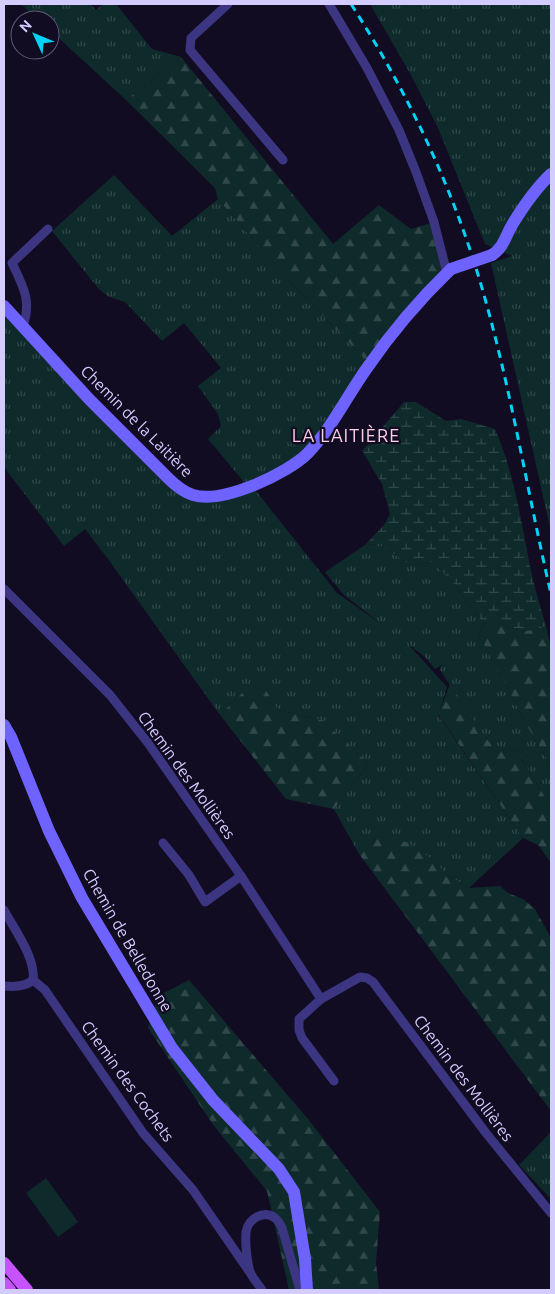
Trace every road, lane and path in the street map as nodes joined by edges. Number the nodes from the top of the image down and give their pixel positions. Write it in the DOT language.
graph roads {
  1 [pos="228,4"];
  2 [pos="329,4"];
  3 [pos="283,160"];
  4 [pos="551,174"];
  5 [pos="48,229"];
  6 [pos="449,271"];
  7 [pos="4,306"];
  8 [pos="23,326"];
  9 [pos="4,589"];
  10 [pos="4,725"];
  11 [pos="163,843"];
  12 [pos="241,876"];
  13 [pos="4,910"];
  14 [pos="33,980"];
  15 [pos="4,986"];
  16 [pos="321,999"];
  17 [pos="334,1081"];
  18 [pos="551,1213"];
  19 [pos="4,1263"];
  20 [pos="251,1274"];
  21 [pos="9,1279"];
  22 [pos="10,1290"];
  23 [pos="27,1290"];
  24 [pos="262,1290"];
  25 [pos="300,1290"];
  26 [pos="307,1290"];
  1 -- 3 [label="street"];
  2 -- 6 [label="street"];
  4 -- 6 [label="main road, Chemin de la Laitière, bridge"];
  5 -- 8 [label="street"];
  6 -- 8 [label="main road, Chemin de la Laitière"];
  7 -- 8 [label="main road, Chemin de la Laitière"];
  9 -- 12 [label="street, Chemin des Mollières"];
  10 -- 26 [label="main road, Chemin de Belledonne"];
  11 -- 12 [label="street"];
  12 -- 16 [label="street, Chemin des Mollières"];
  13 -- 14 [label="street"];
  14 -- 15 [label="street"];
  14 -- 20 [label="street, Chemin des Cochets"];
  16 -- 17 [label="street, Chemin des Mollières"];
  16 -- 18 [label="street, Chemin des Mollières"];
  19 -- 21 [label="main road"];
  20 -- 24 [label="street, Chemin des Cochets"];
  20 -- 25 [label="street, Chemin des Cochets"];
  21 -- 22 [label="main road"];
  21 -- 23 [label="main road"];
}
